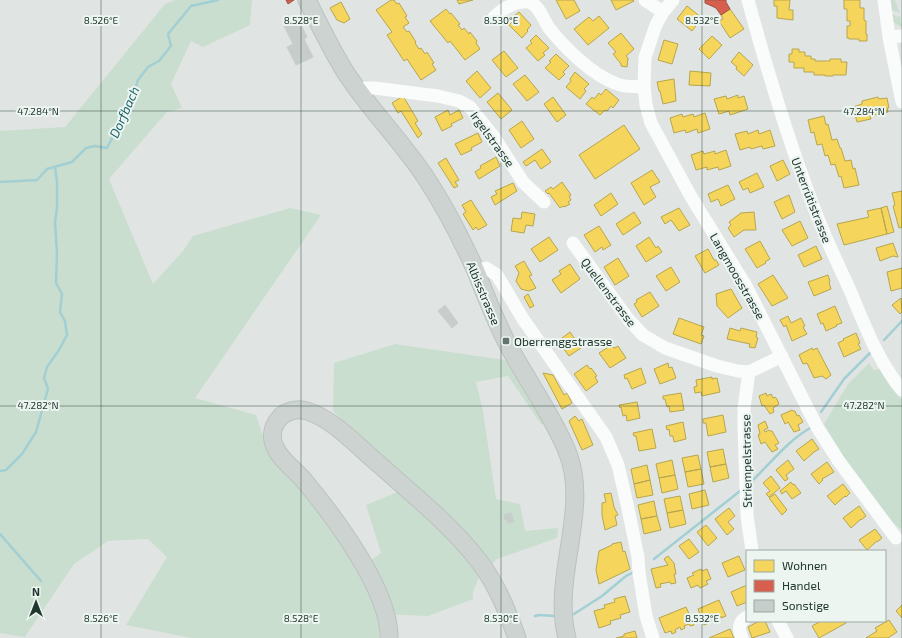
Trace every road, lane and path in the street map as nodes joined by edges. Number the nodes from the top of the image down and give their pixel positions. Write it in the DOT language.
graph roads {
  1 [pos="307,0"];
  2 [pos="645,0"];
  3 [pos="673,0"];
  4 [pos="748,0"];
  5 [pos="884,0"];
  6 [pos="663,12"];
  7 [pos="494,17"];
  8 [pos="896,36"];
  9 [pos="644,86"];
  10 [pos="360,92"];
  11 [pos="902,102"];
  12 [pos="544,202"];
  13 [pos="573,243"];
  14 [pos="475,271"];
  15 [pos="782,356"];
  16 [pos="749,372"];
  17 [pos="902,390"];
  18 [pos="896,538"];
  19 [pos="752,550"];
  20 [pos="746,619"];
  21 [pos="779,622"];
  22 [pos="389,638"];
  23 [pos="517,638"];
  24 [pos="567,638"];
  25 [pos="653,638"];
  26 [pos="742,638"];
  27 [pos="787,638"];
  1 -- 10 [label="main road, Albisstrasse"];
  2 -- 6 [label="street"];
  3 -- 6 [label="street, Langmoosstrasse"];
  4 -- 17 [label="street, Unterrütistrasse"];
  5 -- 8 [label="street"];
  6 -- 9 [label="street, Langmoosstrasse"];
  7 -- 9 [label="street"];
  8 -- 11 [label="street"];
  9 -- 15 [label="street, Langmoosstrasse"];
  10 -- 12 [label="street, Irgelstrasse"];
  10 -- 14 [label="main road, Albisstrasse"];
  13 -- 16 [label="street, Quellenstrasse"];
  14 -- 24 [label="main road, Albisstrasse"];
  14 -- 25 [label="street"];
  15 -- 16 [label="street"];
  15 -- 18 [label="street, Langmoosstrasse"];
  16 -- 19 [label="street, Striempelstrasse"];
  20 -- 26 [label="street"];
  21 -- 27 [label="street"];
  22 -- 23 [label="main road"];
}
